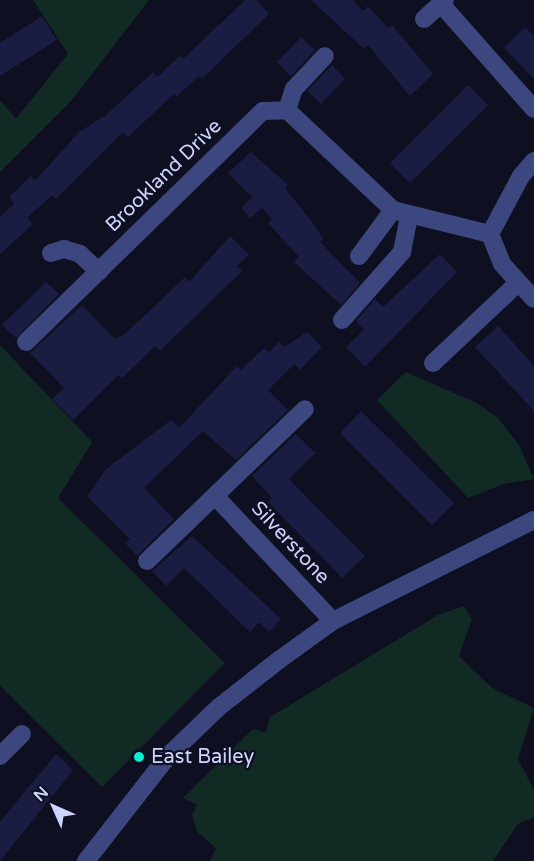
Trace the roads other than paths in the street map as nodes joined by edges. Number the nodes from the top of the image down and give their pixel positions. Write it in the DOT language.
graph roads {
  1 [pos="443,2"];
  2 [pos="424,18"];
  3 [pos="325,56"];
  4 [pos="534,109"];
  5 [pos="287,110"];
  6 [pos="534,161"];
  7 [pos="401,212"];
  8 [pos="490,234"];
  9 [pos="51,253"];
  10 [pos="360,256"];
  11 [pos="99,272"];
  12 [pos="518,283"];
  13 [pos="534,299"];
  14 [pos="342,320"];
  15 [pos="26,342"];
  16 [pos="433,363"];
  17 [pos="305,409"];
  18 [pos="215,496"];
  19 [pos="534,520"];
  20 [pos="147,561"];
  21 [pos="333,621"];
  22 [pos="22,734"];
  23 [pos="0,756"];
  24 [pos="86,861"];
  1 -- 2 [label="street"];
  1 -- 4 [label="street"];
  3 -- 5 [label="street"];
  5 -- 7 [label="street"];
  5 -- 11 [label="street, Brookland Drive"];
  6 -- 8 [label="street"];
  7 -- 8 [label="street"];
  7 -- 10 [label="street"];
  7 -- 14 [label="street"];
  8 -- 12 [label="street"];
  9 -- 11 [label="street"];
  11 -- 15 [label="street, Brookland Drive"];
  12 -- 13 [label="street"];
  12 -- 16 [label="street"];
  17 -- 18 [label="street"];
  18 -- 20 [label="street"];
  18 -- 21 [label="street, Silverstone"];
  19 -- 21 [label="street"];
  21 -- 24 [label="street"];
  22 -- 23 [label="street"];
}
